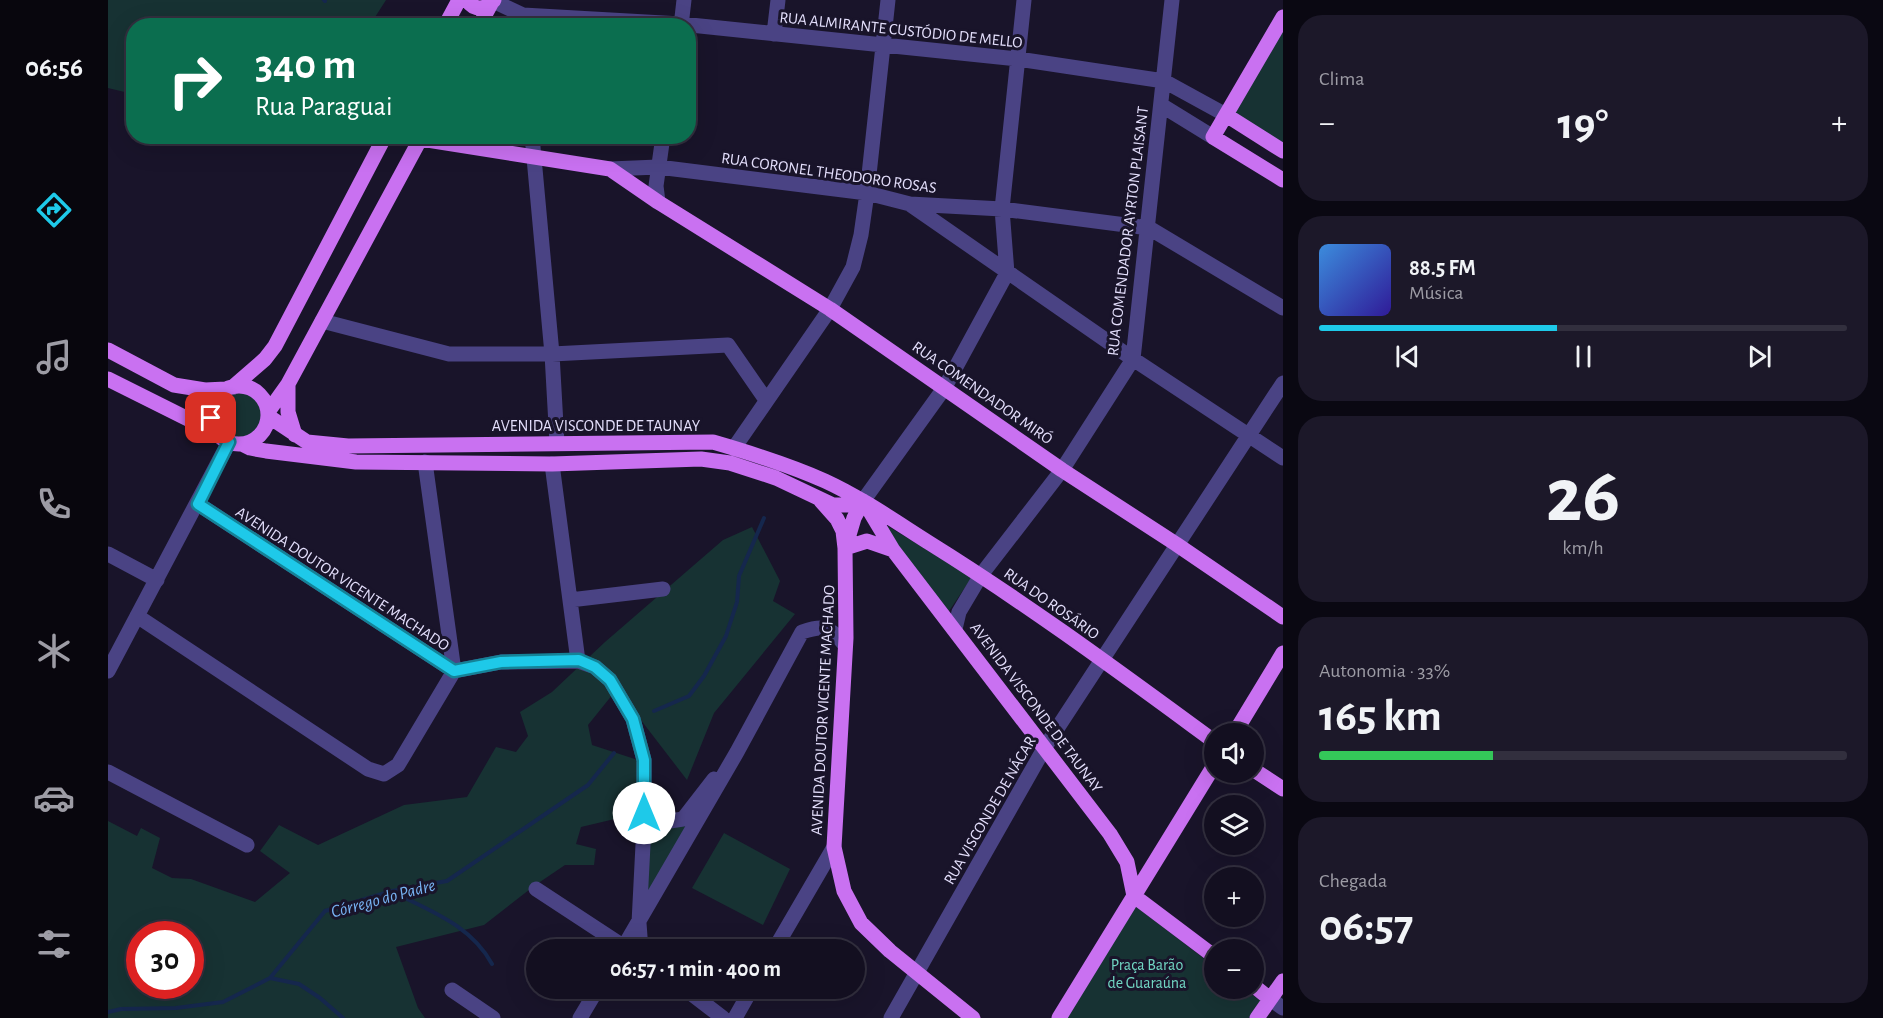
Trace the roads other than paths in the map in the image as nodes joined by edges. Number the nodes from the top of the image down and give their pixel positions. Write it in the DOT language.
graph roads {
  1 [pos="459,0"];
  2 [pos="467,0"];
  3 [pos="494,0"];
  4 [pos="684,0"];
  5 [pos="778,0"];
  6 [pos="888,0"];
  7 [pos="1024,0"];
  8 [pos="1172,0"];
  9 [pos="1283,17"];
  10 [pos="449,18"];
  11 [pos="484,18"];
  12 [pos="520,18"];
  13 [pos="682,18"];
  14 [pos="696,26"];
  15 [pos="774,34"];
  16 [pos="884,46"];
  17 [pos="1018,59"];
  18 [pos="1164,81"];
  19 [pos="1161,105"];
  20 [pos="1226,115"];
  21 [pos="1213,137"];
  22 [pos="381,144"];
  23 [pos="418,144"];
  24 [pos="457,144"];
  25 [pos="533,144"];
  26 [pos="662,144"];
  27 [pos="1283,151"];
  28 [pos="534,157"];
  29 [pos="658,167"];
  30 [pos="610,169"];
  31 [pos="1283,180"];
  32 [pos="867,193"];
  33 [pos="658,202"];
  34 [pos="910,204"];
  35 [pos="1002,209"];
  36 [pos="1149,228"];
  37 [pos="1007,273"];
  38 [pos="1283,308"];
  39 [pos="830,309"];
  40 [pos="322,321"];
  41 [pos="108,350"];
  42 [pos="552,354"];
  43 [pos="1133,359"];
  44 [pos="108,378"];
  45 [pos="1283,383"];
  46 [pos="288,384"];
  47 [pos="945,387"];
  48 [pos="229,388"];
  49 [pos="766,400"];
  50 [pos="268,414"];
  51 [pos="295,435"];
  52 [pos="1249,435"];
  53 [pos="230,440"];
  54 [pos="557,443"];
  55 [pos="734,448"];
  56 [pos="1283,458"];
  57 [pos="425,462"];
  58 [pos="552,464"];
  59 [pos="1062,470"];
  60 [pos="818,499"];
  61 [pos="863,501"];
  62 [pos="198,504"];
  63 [pos="1176,544"];
  64 [pos="845,548"];
  65 [pos="893,550"];
  66 [pos="108,554"];
  67 [pos="981,575"];
  68 [pos="157,580"];
  69 [pos="663,589"];
  70 [pos="570,600"];
  71 [pos="137,616"];
  72 [pos="1283,617"];
  73 [pos="955,629"];
  74 [pos="845,645"];
  75 [pos="1283,653"];
  76 [pos="579,660"];
  77 [pos="1102,660"];
  78 [pos="108,671"];
  79 [pos="454,671"];
  80 [pos="1241,723"];
  81 [pos="1204,734"];
  82 [pos="1045,747"];
  83 [pos="737,752"];
  84 [pos="108,772"];
  85 [pos="1264,777"];
  86 [pos="1204,782"];
  87 [pos="1283,789"];
  88 [pos="644,825"];
  89 [pos="247,845"];
  90 [pos="834,847"];
  91 [pos="536,889"];
  92 [pos="1134,896"];
  93 [pos="639,923"];
  94 [pos="611,939"];
  95 [pos="630,939"];
  96 [pos="640,939"];
  97 [pos="780,939"];
  98 [pos="1204,949"];
  99 [pos="917,973"];
  100 [pos="1283,981"];
  101 [pos="452,990"];
  102 [pos="1264,993"];
  103 [pos="591,999"];
  104 [pos="698,999"];
  105 [pos="746,999"];
  106 [pos="1277,1003"];
  107 [pos="493,1018"];
  108 [pos="580,1018"];
  109 [pos="723,1018"];
  110 [pos="735,1018"];
  111 [pos="891,1018"];
  112 [pos="973,1018"];
  113 [pos="1059,1018"];
  114 [pos="1257,1018"];
  1 -- 10 [label="main road"];
  2 -- 3 [label="main road"];
  3 -- 11 [label="main road"];
  3 -- 12 [label="street, RUA ALMIRANTE CUSTÓDIO DE MELLO"];
  4 -- 13 [label="street"];
  5 -- 15 [label="street"];
  6 -- 16 [label="street"];
  7 -- 17 [label="street"];
  8 -- 18 [label="street, RUA COMENDADOR AYRTON PLAISANT"];
  9 -- 20 [label="main road"];
  14 -- 15 [label="street, RUA ALMIRANTE CUSTÓDIO DE MELLO"];
  15 -- 16 [label="street, RUA ALMIRANTE CUSTÓDIO DE MELLO"];
  16 -- 17 [label="street, RUA ALMIRANTE CUSTÓDIO DE MELLO"];
  16 -- 32 [label="street"];
  17 -- 18 [label="street, RUA ALMIRANTE CUSTÓDIO DE MELLO"];
  17 -- 35 [label="street"];
  18 -- 19 [label="street, RUA COMENDADOR AYRTON PLAISANT"];
  18 -- 20 [label="street"];
  19 -- 21 [label="street"];
  19 -- 36 [label="street, RUA COMENDADOR AYRTON PLAISANT"];
  20 -- 21 [label="main road"];
  20 -- 27 [label="main road"];
  21 -- 31 [label="main road"];
  22 -- 48 [label="main road"];
  23 -- 40 [label="main road"];
  24 -- 28 [label="main road, RUA CORONEL THEODORO ROSAS"];
  25 -- 28 [label="street"];
  26 -- 29 [label="street"];
  28 -- 30 [label="main road, RUA CORONEL THEODORO ROSAS"];
  28 -- 42 [label="street"];
  29 -- 30 [label="street, RUA CORONEL THEODORO ROSAS"];
  29 -- 32 [label="street, RUA CORONEL THEODORO ROSAS"];
  29 -- 33 [label="street"];
  30 -- 33 [label="main road, RUA COMENDADOR MIRÓ"];
  32 -- 34 [label="street, RUA CORONEL THEODORO ROSAS"];
  32 -- 39 [label="street"];
  33 -- 39 [label="main road, RUA COMENDADOR MIRÓ"];
  34 -- 35 [label="street, RUA CORONEL THEODORO ROSAS"];
  34 -- 37 [label="street"];
  35 -- 36 [label="street, RUA CORONEL THEODORO ROSAS"];
  35 -- 37 [label="street"];
  36 -- 38 [label="street, RUA CORONEL THEODORO ROSAS"];
  36 -- 43 [label="street, RUA COMENDADOR AYRTON PLAISANT"];
  37 -- 43 [label="street"];
  37 -- 47 [label="street"];
  39 -- 47 [label="main road, RUA COMENDADOR MIRÓ"];
  39 -- 49 [label="street"];
  40 -- 42 [label="street"];
  40 -- 46 [label="main road"];
  41 -- 48 [label="main road, AVENIDA VISCONDE DE TAUNAY"];
  42 -- 49 [label="street"];
  42 -- 54 [label="street"];
  43 -- 52 [label="street"];
  43 -- 59 [label="street, RUA COMENDADOR AYRTON PLAISANT"];
  44 -- 53 [label="main road"];
  45 -- 52 [label="street, RUA VISCONDE DE NÁCAR"];
  46 -- 50 [label="main road"];
  46 -- 51 [label="main road"];
  47 -- 59 [label="main road, RUA COMENDADOR MIRÓ"];
  47 -- 61 [label="street"];
  48 -- 50 [label="main road, AVENIDA VISCONDE DE TAUNAY"];
  48 -- 53 [label="main road"];
  49 -- 55 [label="street"];
  50 -- 51 [label="main road, AVENIDA VISCONDE DE TAUNAY"];
  50 -- 53 [label="main road"];
  51 -- 54 [label="main road, AVENIDA VISCONDE DE TAUNAY"];
  52 -- 56 [label="street"];
  52 -- 63 [label="street, RUA VISCONDE DE NÁCAR"];
  53 -- 57 [label="main road"];
  53 -- 62 [label="street"];
  54 -- 55 [label="main road, AVENIDA VISCONDE DE TAUNAY"];
  55 -- 61 [label="main road, AVENIDA VISCONDE DE TAUNAY"];
  57 -- 58 [label="main road"];
  57 -- 79 [label="street"];
  58 -- 60 [label="main road"];
  58 -- 70 [label="street"];
  59 -- 63 [label="main road, RUA COMENDADOR MIRÓ"];
  59 -- 67 [label="street, RUA COMENDADOR AYRTON PLAISANT"];
  60 -- 61 [label="main road"];
  60 -- 64 [label="main road, AVENIDA DOUTOR VICENTE MACHADO"];
  61 -- 64 [label="main road"];
  61 -- 65 [label="main road, AVENIDA VISCONDE DE TAUNAY"];
  61 -- 67 [label="main road, RUA DO ROSÁRIO"];
  62 -- 68 [label="street"];
  62 -- 79 [label="street, AVENIDA DOUTOR VICENTE MACHADO"];
  63 -- 72 [label="main road, RUA COMENDADOR MIRÓ"];
  63 -- 77 [label="street, RUA VISCONDE DE NÁCAR"];
  64 -- 65 [label="main road"];
  64 -- 74 [label="main road, AVENIDA DOUTOR VICENTE MACHADO"];
  65 -- 73 [label="main road, AVENIDA VISCONDE DE TAUNAY"];
  66 -- 68 [label="street"];
  67 -- 73 [label="street, RUA COMENDADOR AYRTON PLAISANT"];
  67 -- 77 [label="main road, RUA DO ROSÁRIO"];
  68 -- 71 [label="street"];
  69 -- 70 [label="street"];
  70 -- 76 [label="street"];
  71 -- 78 [label="street"];
  71 -- 79 [label="street"];
  73 -- 82 [label="main road, AVENIDA VISCONDE DE TAUNAY"];
  74 -- 83 [label="street"];
  74 -- 90 [label="main road, AVENIDA DOUTOR VICENTE MACHADO"];
  75 -- 80 [label="main road"];
  76 -- 79 [label="street, AVENIDA DOUTOR VICENTE MACHADO"];
  76 -- 88 [label="street"];
  77 -- 81 [label="main road, RUA DO ROSÁRIO"];
  77 -- 82 [label="street, RUA VISCONDE DE NÁCAR"];
  82 -- 92 [label="main road, AVENIDA VISCONDE DE TAUNAY"];
  82 -- 99 [label="street, RUA VISCONDE DE NÁCAR"];
  83 -- 88 [label="street"];
  83 -- 93 [label="street"];
  84 -- 89 [label="street"];
  85 -- 87 [label="main road"];
  86 -- 92 [label="main road"];
  88 -- 93 [label="street"];
  90 -- 97 [label="street"];
  90 -- 99 [label="main road, AVENIDA DOUTOR VICENTE MACHADO"];
  91 -- 94 [label="street"];
  92 -- 98 [label="main road"];
  92 -- 113 [label="main road"];
  93 -- 95 [label="street"];
  93 -- 96 [label="street"];
  99 -- 111 [label="street, RUA VISCONDE DE NÁCAR"];
  99 -- 112 [label="main road, AVENIDA DOUTOR VICENTE MACHADO"];
  100 -- 106 [label="main road"];
  101 -- 107 [label="street"];
  102 -- 106 [label="main road"];
  103 -- 108 [label="street"];
  104 -- 109 [label="street"];
  105 -- 110 [label="street"];
  106 -- 114 [label="main road"];
}
